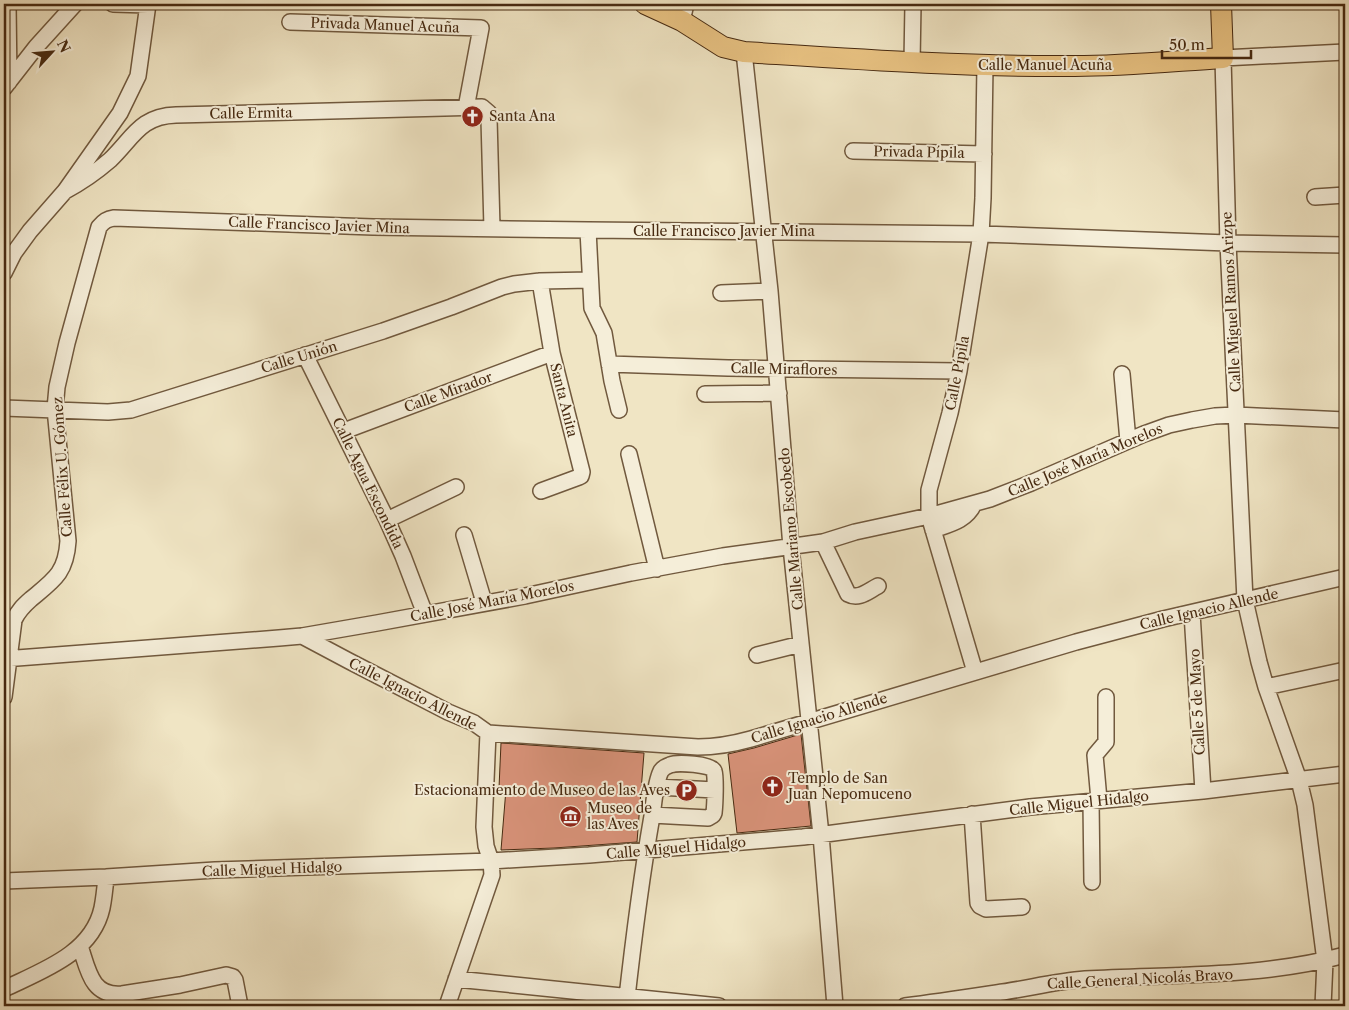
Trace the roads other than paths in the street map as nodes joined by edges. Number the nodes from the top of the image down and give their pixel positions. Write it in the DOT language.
graph roads {
  1 [pos="8,4"];
  2 [pos="75,4"];
  3 [pos="113,4"];
  4 [pos="148,4"];
  5 [pos="645,4"];
  6 [pos="913,4"];
  7 [pos="1220,4"];
  8 [pos="684,12"];
  9 [pos="290,22"];
  10 [pos="744,52"];
  11 [pos="1345,52"];
  12 [pos="1223,58"];
  13 [pos="912,62"];
  14 [pos="985,66"];
  15 [pos="7,85"];
  16 [pos="466,108"];
  17 [pos="853,151"];
  18 [pos="984,154"];
  19 [pos="65,191"];
  20 [pos="1345,195"];
  21 [pos="1315,197"];
  22 [pos="103,222"];
  23 [pos="492,228"];
  24 [pos="588,230"];
  25 [pos="764,231"];
  26 [pos="981,234"];
  27 [pos="1228,243"];
  28 [pos="1345,245"];
  29 [pos="4,273"];
  30 [pos="540,280"];
  31 [pos="590,280"];
  32 [pos="770,291"];
  33 [pos="721,293"];
  34 [pos="552,353"];
  35 [pos="305,355"];
  36 [pos="609,364"];
  37 [pos="777,368"];
  38 [pos="958,371"];
  39 [pos="1122,374"];
  40 [pos="779,393"];
  41 [pos="706,394"];
  42 [pos="4,408"];
  43 [pos="55,409"];
  44 [pos="618,410"];
  45 [pos="1236,415"];
  46 [pos="1345,420"];
  47 [pos="344,431"];
  48 [pos="1128,441"];
  49 [pos="629,454"];
  50 [pos="456,487"];
  51 [pos="541,491"];
  52 [pos="387,520"];
  53 [pos="931,523"];
  54 [pos="464,535"];
  55 [pos="823,542"];
  56 [pos="791,547"];
  57 [pos="657,569"];
  58 [pos="1345,577"];
  59 [pos="878,586"];
  60 [pos="1245,600"];
  61 [pos="484,602"];
  62 [pos="1192,612"];
  63 [pos="425,614"];
  64 [pos="302,636"];
  65 [pos="801,644"];
  66 [pos="757,655"];
  67 [pos="7,659"];
  68 [pos="1345,670"];
  69 [pos="975,672"];
  70 [pos="1266,687"];
  71 [pos="4,697"];
  72 [pos="1106,697"];
  73 [pos="809,721"];
  74 [pos="488,733"];
  75 [pos="674,746"];
  76 [pos="672,764"];
  77 [pos="1345,774"];
  78 [pos="1299,780"];
  79 [pos="657,787"];
  80 [pos="715,790"];
  81 [pos="1202,791"];
  82 [pos="1095,801"];
  83 [pos="972,814"];
  84 [pos="652,815"];
  85 [pos="820,835"];
  86 [pos="646,850"];
  87 [pos="491,861"];
  88 [pos="106,877"];
  89 [pos="4,881"];
  90 [pos="1092,882"];
  91 [pos="1022,907"];
  92 [pos="80,946"];
  93 [pos="1345,956"];
  94 [pos="1325,961"];
  95 [pos="456,979"];
  96 [pos="4,989"];
  97 [pos="626,1002"];
  98 [pos="240,1006"];
  99 [pos="447,1006"];
  100 [pos="719,1006"];
  101 [pos="835,1006"];
  102 [pos="905,1006"];
  103 [pos="1323,1006"];
  1 -- 15 [label="street"];
  2 -- 15 [label="street"];
  3 -- 4 [label="street"];
  4 -- 19 [label="street"];
  5 -- 8 [label="main road, Calle Manuel Acuña"];
  6 -- 13 [label="street"];
  7 -- 12 [label="main road, Calle Miguel Ramos Arizpe"];
  8 -- 10 [label="main road, Calle Manuel Acuña"];
  9 -- 16 [label="street, Privada Manuel Acuña"];
  10 -- 13 [label="main road, Calle Manuel Acuña"];
  10 -- 25 [label="street, Calle Mariano Escobedo"];
  11 -- 12 [label="street, Calle Manuel Acuña"];
  12 -- 14 [label="main road, Calle Manuel Acuña"];
  12 -- 27 [label="street, Calle Miguel Ramos Arizpe"];
  13 -- 14 [label="main road, Calle Manuel Acuña"];
  14 -- 18 [label="street, Calle Pípila"];
  16 -- 19 [label="street, Calle Ermita"];
  16 -- 23 [label="street, Calle Ermita"];
  17 -- 18 [label="street, Privada Pípila"];
  18 -- 26 [label="street, Calle Pípila"];
  19 -- 29 [label="street"];
  20 -- 21 [label="street"];
  22 -- 23 [label="street, Calle Francisco Javier Mina"];
  22 -- 43 [label="street, Calle Félix U. Gómez"];
  23 -- 24 [label="street, Calle Francisco Javier Mina"];
  24 -- 25 [label="street, Calle Francisco Javier Mina"];
  24 -- 31 [label="street"];
  25 -- 26 [label="street, Calle Francisco Javier Mina"];
  25 -- 32 [label="street, Calle Mariano Escobedo"];
  26 -- 27 [label="street, Calle Francisco Javier Mina"];
  26 -- 38 [label="street, Calle Pípila"];
  27 -- 28 [label="street, Calle Francisco Javier Mina"];
  27 -- 45 [label="street, Calle Miguel Ramos Arizpe"];
  30 -- 31 [label="street, Calle Unión"];
  30 -- 34 [label="street, Santa Anita"];
  30 -- 35 [label="street, Calle Unión"];
  31 -- 36 [label="street"];
  32 -- 33 [label="street"];
  32 -- 37 [label="street, Calle Mariano Escobedo"];
  34 -- 47 [label="street, Calle Mirador"];
  34 -- 51 [label="street, Santa Anita"];
  35 -- 43 [label="street, Calle Unión"];
  35 -- 47 [label="street, Calle Agua Escondida"];
  36 -- 37 [label="street, Calle Miraflores"];
  36 -- 44 [label="street"];
  37 -- 38 [label="street, Calle Miraflores"];
  37 -- 40 [label="street, Calle Mariano Escobedo"];
  38 -- 53 [label="street, Calle Pípila"];
  39 -- 48 [label="street"];
  40 -- 41 [label="street"];
  40 -- 56 [label="street, Calle Mariano Escobedo"];
  42 -- 43 [label="street, Calle Unión"];
  43 -- 67 [label="street, Calle Félix U. Gómez"];
  45 -- 46 [label="street, Calle José María Morelos"];
  45 -- 48 [label="street, Calle José María Morelos"];
  45 -- 60 [label="street, Calle Miguel Ramos Arizpe"];
  47 -- 52 [label="street, Calle Agua Escondida"];
  48 -- 53 [label="street, Calle José María Morelos"];
  49 -- 57 [label="street"];
  50 -- 52 [label="street"];
  52 -- 63 [label="street, Calle Agua Escondida"];
  53 -- 55 [label="street, Calle José María Morelos"];
  53 -- 69 [label="street, Calle Pípila"];
  54 -- 61 [label="street"];
  55 -- 56 [label="street, Calle José María Morelos"];
  55 -- 59 [label="street"];
  56 -- 57 [label="street, Calle José María Morelos"];
  56 -- 65 [label="street, Calle Mariano Escobedo"];
  57 -- 61 [label="street, Calle José María Morelos"];
  58 -- 60 [label="street, Calle Ignacio Allende"];
  60 -- 62 [label="street, Calle Ignacio Allende"];
  60 -- 70 [label="street, Calle Miguel Ramos Arizpe"];
  61 -- 63 [label="street, Calle José María Morelos"];
  62 -- 69 [label="street, Calle Ignacio Allende"];
  62 -- 81 [label="street, Calle 5 de Mayo"];
  63 -- 64 [label="street, Calle José María Morelos"];
  64 -- 67 [label="street, Calle José María Morelos"];
  64 -- 74 [label="street, Calle Ignacio Allende"];
  65 -- 66 [label="street"];
  65 -- 73 [label="street, Calle Mariano Escobedo"];
  67 -- 71 [label="street, Calle Félix U. Gómez"];
  68 -- 70 [label="street"];
  69 -- 73 [label="street, Calle Ignacio Allende"];
  70 -- 78 [label="street, Calle Miguel Ramos Arizpe"];
  72 -- 82 [label="street"];
  73 -- 75 [label="street, Calle Ignacio Allende"];
  73 -- 85 [label="street, Calle Mariano Escobedo"];
  74 -- 75 [label="street, Calle Ignacio Allende"];
  74 -- 87 [label="street"];
  75 -- 76 [label="street"];
  76 -- 79 [label="street"];
  76 -- 80 [label="street"];
  77 -- 78 [label="street, Calle Miguel Hidalgo"];
  78 -- 81 [label="street, Calle Miguel Hidalgo"];
  78 -- 94 [label="street, Calle Miguel Ramos Arizpe"];
  79 -- 80 [label="street"];
  79 -- 84 [label="street"];
  80 -- 84 [label="street"];
  81 -- 82 [label="street, Calle Miguel Hidalgo"];
  82 -- 83 [label="street, Calle Miguel Hidalgo"];
  82 -- 90 [label="street"];
  83 -- 85 [label="street, Calle Miguel Hidalgo"];
  83 -- 91 [label="street"];
  84 -- 86 [label="street"];
  85 -- 86 [label="street, Calle Miguel Hidalgo"];
  85 -- 101 [label="street, Calle Mariano Escobedo"];
  86 -- 87 [label="street, Calle Miguel Hidalgo"];
  86 -- 97 [label="street"];
  87 -- 88 [label="street, Calle Miguel Hidalgo"];
  87 -- 95 [label="street"];
  88 -- 89 [label="street, Calle Miguel Hidalgo"];
  88 -- 92 [label="street"];
  92 -- 96 [label="street"];
  92 -- 98 [label="street"];
  93 -- 94 [label="street, Calle General Nicolás Bravo"];
  94 -- 102 [label="street, Calle General Nicolás Bravo"];
  94 -- 103 [label="street, Calle Miguel Ramos Arizpe"];
  95 -- 97 [label="street"];
  95 -- 99 [label="street"];
  97 -- 100 [label="street"];
}
